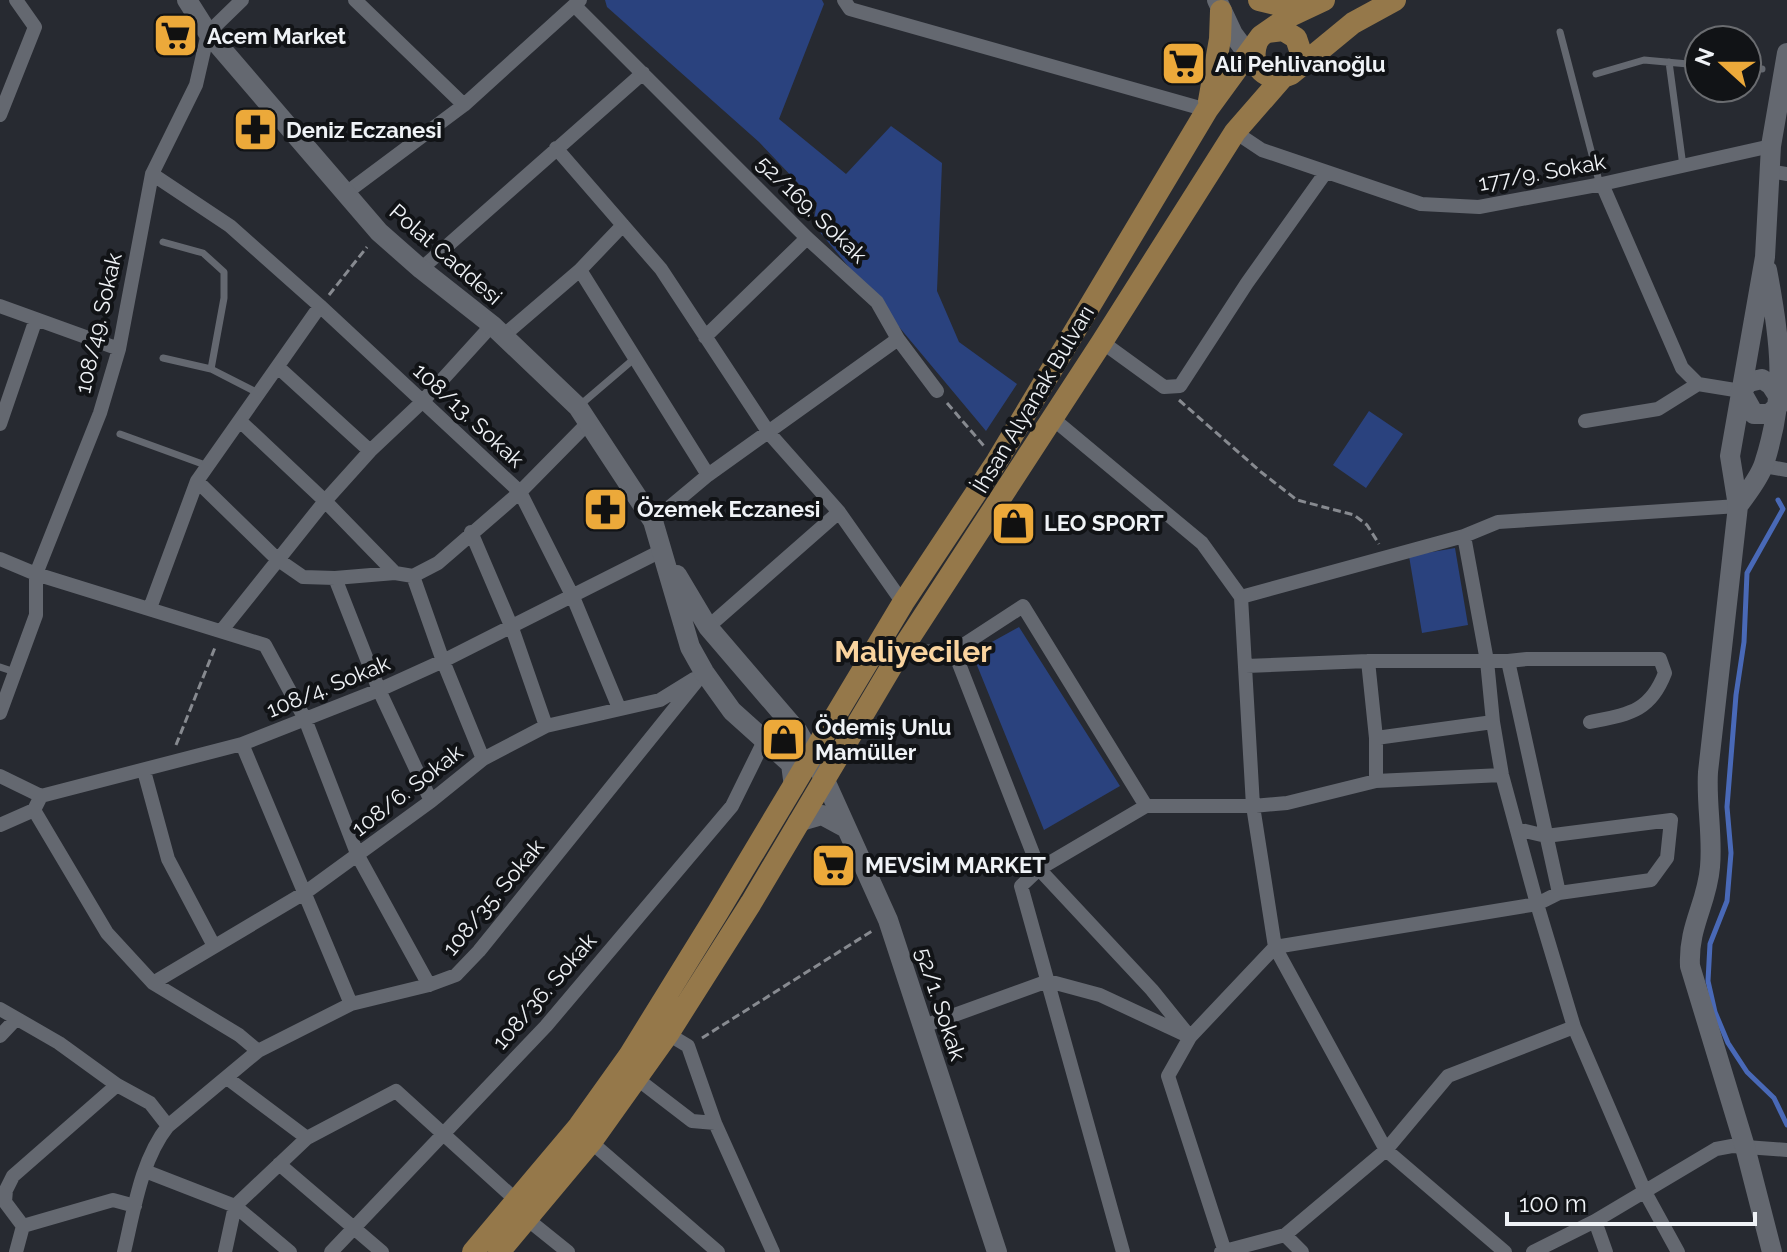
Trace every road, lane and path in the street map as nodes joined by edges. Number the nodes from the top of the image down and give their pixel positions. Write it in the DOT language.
graph roads {
  1 [pos="16,0"];
  2 [pos="187,0"];
  3 [pos="242,0"];
  4 [pos="355,0"];
  5 [pos="844,0"];
  6 [pos="1252,0"];
  7 [pos="1259,0"];
  8 [pos="1317,0"];
  9 [pos="1324,0"];
  10 [pos="1395,0"];
  11 [pos="578,3"];
  12 [pos="1219,6"];
  13 [pos="1560,32"];
  14 [pos="208,33"];
  15 [pos="1267,42"];
  16 [pos="1787,53"];
  17 [pos="1669,62"];
  18 [pos="1683,63"];
  19 [pos="1291,71"];
  20 [pos="643,73"];
  21 [pos="1596,74"];
  22 [pos="464,105"];
  23 [pos="1207,110"];
  24 [pos="0,115"];
  25 [pos="1235,132"];
  26 [pos="1771,146"];
  27 [pos="556,148"];
  28 [pos="1683,166"];
  29 [pos="1326,172"];
  30 [pos="1778,172"];
  31 [pos="152,174"];
  32 [pos="1601,185"];
  33 [pos="346,193"];
  34 [pos="623,225"];
  35 [pos="379,232"];
  36 [pos="807,238"];
  37 [pos="163,242"];
  38 [pos="1765,257"];
  39 [pos="421,269"];
  40 [pos="580,270"];
  41 [pos="0,306"];
  42 [pos="320,306"];
  43 [pos="36,319"];
  44 [pos="498,330"];
  45 [pos="705,337"];
  46 [pos="898,339"];
  47 [pos="1102,342"];
  48 [pos="119,349"];
  49 [pos="163,358"];
  50 [pos="635,358"];
  51 [pos="279,368"];
  52 [pos="211,369"];
  53 [pos="1698,384"];
  54 [pos="1164,387"];
  55 [pos="937,391"];
  56 [pos="1741,391"];
  57 [pos="260,394"];
  58 [pos="422,402"];
  59 [pos="1785,402"];
  60 [pos="582,415"];
  61 [pos="1052,418"];
  62 [pos="1585,421"];
  63 [pos="241,422"];
  64 [pos="0,424"];
  65 [pos="769,433"];
  66 [pos="120,434"];
  67 [pos="370,451"];
  68 [pos="997,461"];
  69 [pos="208,466"];
  70 [pos="1764,466"];
  71 [pos="1787,470"];
  72 [pos="708,475"];
  73 [pos="197,481"];
  74 [pos="520,492"];
  75 [pos="325,501"];
  76 [pos="1738,506"];
  77 [pos="839,512"];
  78 [pos="653,521"];
  79 [pos="471,532"];
  80 [pos="1464,536"];
  81 [pos="663,550"];
  82 [pos="1388,557"];
  83 [pos="0,559"];
  84 [pos="277,559"];
  85 [pos="395,573"];
  86 [pos="36,574"];
  87 [pos="413,576"];
  88 [pos="335,578"];
  89 [pos="573,597"];
  90 [pos="1241,597"];
  91 [pos="903,603"];
  92 [pos="150,608"];
  93 [pos="708,627"];
  94 [pos="512,628"];
  95 [pos="222,630"];
  96 [pos="890,648"];
  97 [pos="954,651"];
  98 [pos="443,661"];
  99 [pos="1368,661"];
  100 [pos="1487,661"];
  101 [pos="1508,661"];
  102 [pos="1246,666"];
  103 [pos="0,667"];
  104 [pos="15,672"];
  105 [pos="704,672"];
  106 [pos="379,690"];
  107 [pos="619,708"];
  108 [pos="0,713"];
  109 [pos="305,719"];
  110 [pos="1493,722"];
  111 [pos="1590,722"];
  112 [pos="546,726"];
  113 [pos="826,731"];
  114 [pos="798,732"];
  115 [pos="1376,738"];
  116 [pos="765,739"];
  117 [pos="242,744"];
  118 [pos="483,759"];
  119 [pos="169,761"];
  120 [pos="809,766"];
  121 [pos="144,771"];
  122 [pos="1502,775"];
  123 [pos="0,776"];
  124 [pos="1376,781"];
  125 [pos="41,796"];
  126 [pos="431,801"];
  127 [pos="1146,806"];
  128 [pos="1253,806"];
  129 [pos="34,810"];
  130 [pos="798,822"];
  131 [pos="0,825"];
  132 [pos="846,828"];
  133 [pos="1517,829"];
  134 [pos="1546,836"];
  135 [pos="358,856"];
  136 [pos="1039,869"];
  137 [pos="306,892"];
  138 [pos="1559,893"];
  139 [pos="1537,904"];
  140 [pos="888,920"];
  141 [pos="214,946"];
  142 [pos="1275,947"];
  143 [pos="1048,981"];
  144 [pos="153,983"];
  145 [pos="429,985"];
  146 [pos="0,998"];
  147 [pos="351,1004"];
  148 [pos="0,1009"];
  149 [pos="16,1019"];
  150 [pos="924,1026"];
  151 [pos="1574,1027"];
  152 [pos="668,1034"];
  153 [pos="0,1036"];
  154 [pos="1190,1037"];
  155 [pos="688,1046"];
  156 [pos="258,1051"];
  157 [pos="227,1078"];
  158 [pos="636,1078"];
  159 [pos="117,1085"];
  160 [pos="715,1123"];
  161 [pos="168,1126"];
  162 [pos="444,1133"];
  163 [pos="307,1138"];
  164 [pos="591,1142"];
  165 [pos="1745,1147"];
  166 [pos="1386,1150"];
  167 [pos="1787,1150"];
  168 [pos="279,1164"];
  169 [pos="145,1171"];
  170 [pos="1645,1192"];
  171 [pos="2,1200"];
  172 [pos="135,1206"];
  173 [pos="235,1206"];
  174 [pos="522,1210"];
  175 [pos="1595,1221"];
  176 [pos="23,1226"];
  177 [pos="354,1227"];
  178 [pos="1285,1235"];
  179 [pos="992,1250"];
  180 [pos="16,1252"];
  181 [pos="124,1252"];
  182 [pos="225,1252"];
  183 [pos="290,1252"];
  184 [pos="331,1252"];
  185 [pos="382,1252"];
  186 [pos="473,1252"];
  187 [pos="499,1252"];
  188 [pos="568,1252"];
  189 [pos="718,1252"];
  190 [pos="773,1252"];
  191 [pos="1123,1252"];
  192 [pos="1223,1252"];
  193 [pos="1302,1252"];
  194 [pos="1505,1252"];
  195 [pos="1533,1252"];
  196 [pos="1606,1252"];
  197 [pos="1678,1252"];
  198 [pos="1772,1252"];
  1 -- 24 [label="street"];
  2 -- 14 [label="main road, Polat Caddesi"];
  3 -- 14 [label="street"];
  4 -- 22 [label="street"];
  5 -- 23 [label="street"];
  6 -- 15 [label="main road"];
  7 -- 8 [label="main road"];
  9 -- 15 [label="main road, İhsan Alyanak Bulvarı"];
  10 -- 19 [label="main road, İhsan Alyanak Bulvarı"];
  11 -- 20 [label="street, 52/169. Sokak"];
  11 -- 22 [label="street, 52/169. Sokak"];
  12 -- 15 [label="main road"];
  12 -- 23 [label="main road"];
  13 -- 32 [label="lane"];
  14 -- 31 [label="street, 108/49. Sokak"];
  14 -- 33 [label="main road, Polat Caddesi"];
  15 -- 19 [label="main road"];
  15 -- 19 [label="main road"];
  15 -- 23 [label="main road, İhsan Alyanak Bulvarı"];
  16 -- 26 [label="main road"];
  17 -- 18 [label="lane"];
  17 -- 21 [label="lane"];
  17 -- 28 [label="lane"];
  19 -- 25 [label="main road, İhsan Alyanak Bulvarı"];
  20 -- 27 [label="street"];
  20 -- 36 [label="street, 52/169. Sokak"];
  22 -- 33 [label="street, 52/169. Sokak"];
  23 -- 68 [label="main road, İhsan Alyanak Bulvarı"];
  25 -- 29 [label="street, 177/9. Sokak"];
  25 -- 47 [label="main road, İhsan Alyanak Bulvarı"];
  26 -- 28 [label="street, 177/9. Sokak"];
  26 -- 30 [label="main road"];
  27 -- 34 [label="street"];
  27 -- 39 [label="street"];
  28 -- 32 [label="street, 177/9. Sokak"];
  29 -- 32 [label="street, 177/9. Sokak"];
  29 -- 54 [label="street"];
  30 -- 38 [label="main road"];
  31 -- 42 [label="street, 108/13. Sokak"];
  31 -- 48 [label="street, 108/49. Sokak"];
  32 -- 53 [label="street"];
  33 -- 35 [label="main road, Polat Caddesi"];
  34 -- 40 [label="street"];
  34 -- 45 [label="street"];
  35 -- 39 [label="main road, Polat Caddesi"];
  35 -- 42 [label="path"];
  36 -- 45 [label="street"];
  36 -- 46 [label="street, 52/169. Sokak"];
  37 -- 52 [label="lane"];
  38 -- 56 [label="main road"];
  38 -- 59 [label="main road"];
  39 -- 44 [label="main road, Polat Caddesi"];
  40 -- 44 [label="street"];
  40 -- 50 [label="street"];
  41 -- 43 [label="street"];
  42 -- 51 [label="street"];
  42 -- 58 [label="street, 108/13. Sokak"];
  43 -- 48 [label="street"];
  43 -- 64 [label="street"];
  44 -- 58 [label="street"];
  44 -- 60 [label="main road, Polat Caddesi"];
  45 -- 65 [label="street"];
  46 -- 55 [label="street, 52/169. Sokak"];
  46 -- 65 [label="street"];
  47 -- 54 [label="street"];
  47 -- 61 [label="main road, İhsan Alyanak Bulvarı"];
  48 -- 86 [label="street, 108/49. Sokak"];
  49 -- 52 [label="lane"];
  50 -- 60 [label="lane"];
  50 -- 72 [label="street"];
  51 -- 57 [label="street"];
  51 -- 67 [label="street"];
  52 -- 57 [label="lane"];
  53 -- 56 [label="street"];
  53 -- 62 [label="street"];
  54 -- 82 [label="path"];
  55 -- 68 [label="path"];
  56 -- 59 [label="main road"];
  56 -- 76 [label="main road"];
  57 -- 63 [label="street"];
  58 -- 67 [label="street"];
  58 -- 74 [label="street, 108/13. Sokak"];
  59 -- 70 [label="main road"];
  60 -- 74 [label="street"];
  60 -- 78 [label="main road, Polat Caddesi"];
  61 -- 90 [label="street"];
  61 -- 96 [label="main road, İhsan Alyanak Bulvarı"];
  63 -- 69 [label="street"];
  63 -- 75 [label="street"];
  65 -- 72 [label="street"];
  65 -- 77 [label="street"];
  66 -- 69 [label="lane"];
  67 -- 75 [label="street"];
  68 -- 91 [label="main road, İhsan Alyanak Bulvarı"];
  69 -- 73 [label="street"];
  70 -- 71 [label="street"];
  70 -- 76 [label="main road"];
  72 -- 78 [label="street"];
  73 -- 84 [label="street"];
  73 -- 92 [label="street"];
  74 -- 79 [label="street"];
  74 -- 89 [label="street, 108/13. Sokak"];
  75 -- 84 [label="street"];
  75 -- 85 [label="street"];
  76 -- 80 [label="street"];
  76 -- 165 [label="main road"];
  77 -- 91 [label="street"];
  77 -- 93 [label="street"];
  78 -- 81 [label="main road, Polat Caddesi"];
  79 -- 87 [label="street"];
  79 -- 94 [label="street"];
  80 -- 82 [label="street"];
  80 -- 100 [label="street"];
  81 -- 89 [label="street, 108/4. Sokak"];
  81 -- 93 [label="main road, Polat Caddesi"];
  81 -- 105 [label="main road, Polat Caddesi"];
  82 -- 90 [label="street"];
  83 -- 86 [label="street"];
  84 -- 88 [label="street"];
  84 -- 95 [label="street"];
  85 -- 87 [label="street"];
  85 -- 88 [label="street"];
  86 -- 92 [label="street"];
  86 -- 104 [label="street, 108/49. Sokak"];
  87 -- 98 [label="street"];
  88 -- 106 [label="street"];
  89 -- 94 [label="street, 108/4. Sokak"];
  89 -- 107 [label="street, 108/13. Sokak"];
  90 -- 102 [label="street"];
  91 -- 96 [label="main road, İhsan Alyanak Bulvarı"];
  92 -- 95 [label="street"];
  93 -- 114 [label="main road, Polat Caddesi"];
  94 -- 98 [label="street, 108/4. Sokak"];
  94 -- 112 [label="street"];
  95 -- 109 [label="street"];
  95 -- 119 [label="path"];
  96 -- 97 [label="street"];
  96 -- 113 [label="main road, İhsan Alyanak Bulvarı"];
  96 -- 120 [label="main road, İhsan Alyanak Bulvarı"];
  97 -- 127 [label="street"];
  97 -- 136 [label="street"];
  98 -- 106 [label="street, 108/4. Sokak"];
  98 -- 118 [label="street"];
  99 -- 100 [label="street"];
  99 -- 102 [label="street"];
  99 -- 115 [label="street"];
  100 -- 101 [label="street"];
  100 -- 110 [label="street"];
  101 -- 111 [label="street"];
  101 -- 134 [label="street"];
  102 -- 128 [label="street"];
  103 -- 104 [label="lane"];
  104 -- 108 [label="street, 108/49. Sokak"];
  105 -- 107 [label="street, 108/6. Sokak"];
  105 -- 116 [label="main road, Polat Caddesi"];
  105 -- 145 [label="street, 108/35. Sokak"];
  106 -- 109 [label="street, 108/4. Sokak"];
  106 -- 126 [label="street"];
  107 -- 112 [label="street, 108/6. Sokak"];
  109 -- 117 [label="street, 108/4. Sokak"];
  109 -- 135 [label="street"];
  110 -- 115 [label="street"];
  110 -- 122 [label="street"];
  112 -- 118 [label="street, 108/6. Sokak"];
  113 -- 114 [label="main road"];
  113 -- 120 [label="main road, İhsan Alyanak Bulvarı"];
  114 -- 120 [label="main road, Polat Caddesi"];
  115 -- 124 [label="street"];
  116 -- 120 [label="main road, Polat Caddesi"];
  116 -- 162 [label="street, 108/36. Sokak"];
  117 -- 119 [label="street, 108/4. Sokak"];
  117 -- 137 [label="street"];
  118 -- 126 [label="street, 108/6. Sokak"];
  119 -- 121 [label="street, 108/4. Sokak"];
  120 -- 130 [label="main road"];
  120 -- 132 [label="main road, 52/1. Sokak"];
  120 -- 174 [label="main road"];
  121 -- 125 [label="street, 108/4. Sokak"];
  121 -- 141 [label="street"];
  122 -- 124 [label="street"];
  122 -- 133 [label="street"];
  123 -- 125 [label="street"];
  124 -- 128 [label="street"];
  125 -- 129 [label="street"];
  126 -- 135 [label="street, 108/6. Sokak"];
  127 -- 128 [label="street"];
  127 -- 136 [label="street"];
  128 -- 142 [label="street"];
  129 -- 131 [label="street"];
  129 -- 144 [label="street"];
  130 -- 132 [label="main road"];
  130 -- 152 [label="main road"];
  132 -- 140 [label="main road, 52/1. Sokak"];
  133 -- 134 [label="street"];
  133 -- 139 [label="street"];
  134 -- 138 [label="street"];
  134 -- 138 [label="street"];
  135 -- 137 [label="street, 108/6. Sokak"];
  135 -- 145 [label="street"];
  136 -- 143 [label="street"];
  136 -- 154 [label="street"];
  137 -- 141 [label="street, 108/6. Sokak"];
  137 -- 147 [label="street"];
  138 -- 139 [label="street"];
  139 -- 142 [label="street"];
  139 -- 151 [label="street"];
  140 -- 150 [label="main road, 52/1. Sokak"];
  140 -- 155 [label="path"];
  141 -- 144 [label="street, 108/6. Sokak"];
  142 -- 154 [label="street"];
  142 -- 166 [label="street"];
  143 -- 150 [label="street"];
  143 -- 154 [label="street"];
  143 -- 191 [label="street"];
  144 -- 156 [label="street"];
  145 -- 147 [label="street, 108/35. Sokak"];
  146 -- 149 [label="street"];
  147 -- 156 [label="street, 108/35. Sokak"];
  148 -- 149 [label="street"];
  149 -- 153 [label="street"];
  149 -- 159 [label="street"];
  150 -- 179 [label="main road, 52/1. Sokak"];
  151 -- 166 [label="street"];
  151 -- 170 [label="street"];
  152 -- 155 [label="street"];
  152 -- 158 [label="main road"];
  154 -- 192 [label="street"];
  155 -- 160 [label="street"];
  156 -- 157 [label="street, 108/35. Sokak"];
  157 -- 161 [label="street, 108/35. Sokak"];
  157 -- 163 [label="street"];
  158 -- 160 [label="street"];
  158 -- 164 [label="main road"];
  159 -- 161 [label="street"];
  159 -- 171 [label="street"];
  160 -- 190 [label="street"];
  161 -- 169 [label="street, 108/35. Sokak"];
  162 -- 163 [label="street"];
  162 -- 174 [label="street"];
  162 -- 177 [label="street, 108/36. Sokak"];
  163 -- 168 [label="street"];
  164 -- 174 [label="main road"];
  164 -- 189 [label="street"];
  165 -- 167 [label="street"];
  165 -- 170 [label="street"];
  165 -- 198 [label="main road"];
  166 -- 178 [label="street"];
  166 -- 194 [label="street"];
  168 -- 173 [label="street"];
  168 -- 177 [label="street"];
  169 -- 172 [label="street, 108/35. Sokak"];
  169 -- 173 [label="street"];
  170 -- 175 [label="street"];
  170 -- 197 [label="street"];
  171 -- 176 [label="street"];
  172 -- 176 [label="street"];
  172 -- 181 [label="street, 108/35. Sokak"];
  173 -- 182 [label="street"];
  173 -- 183 [label="street"];
  174 -- 186 [label="main road"];
  174 -- 187 [label="main road"];
  174 -- 188 [label="street"];
  175 -- 195 [label="street"];
  175 -- 196 [label="street"];
  176 -- 180 [label="street"];
  177 -- 184 [label="street, 108/36. Sokak"];
  177 -- 185 [label="street"];
  178 -- 192 [label="street"];
  178 -- 193 [label="street"];
}
